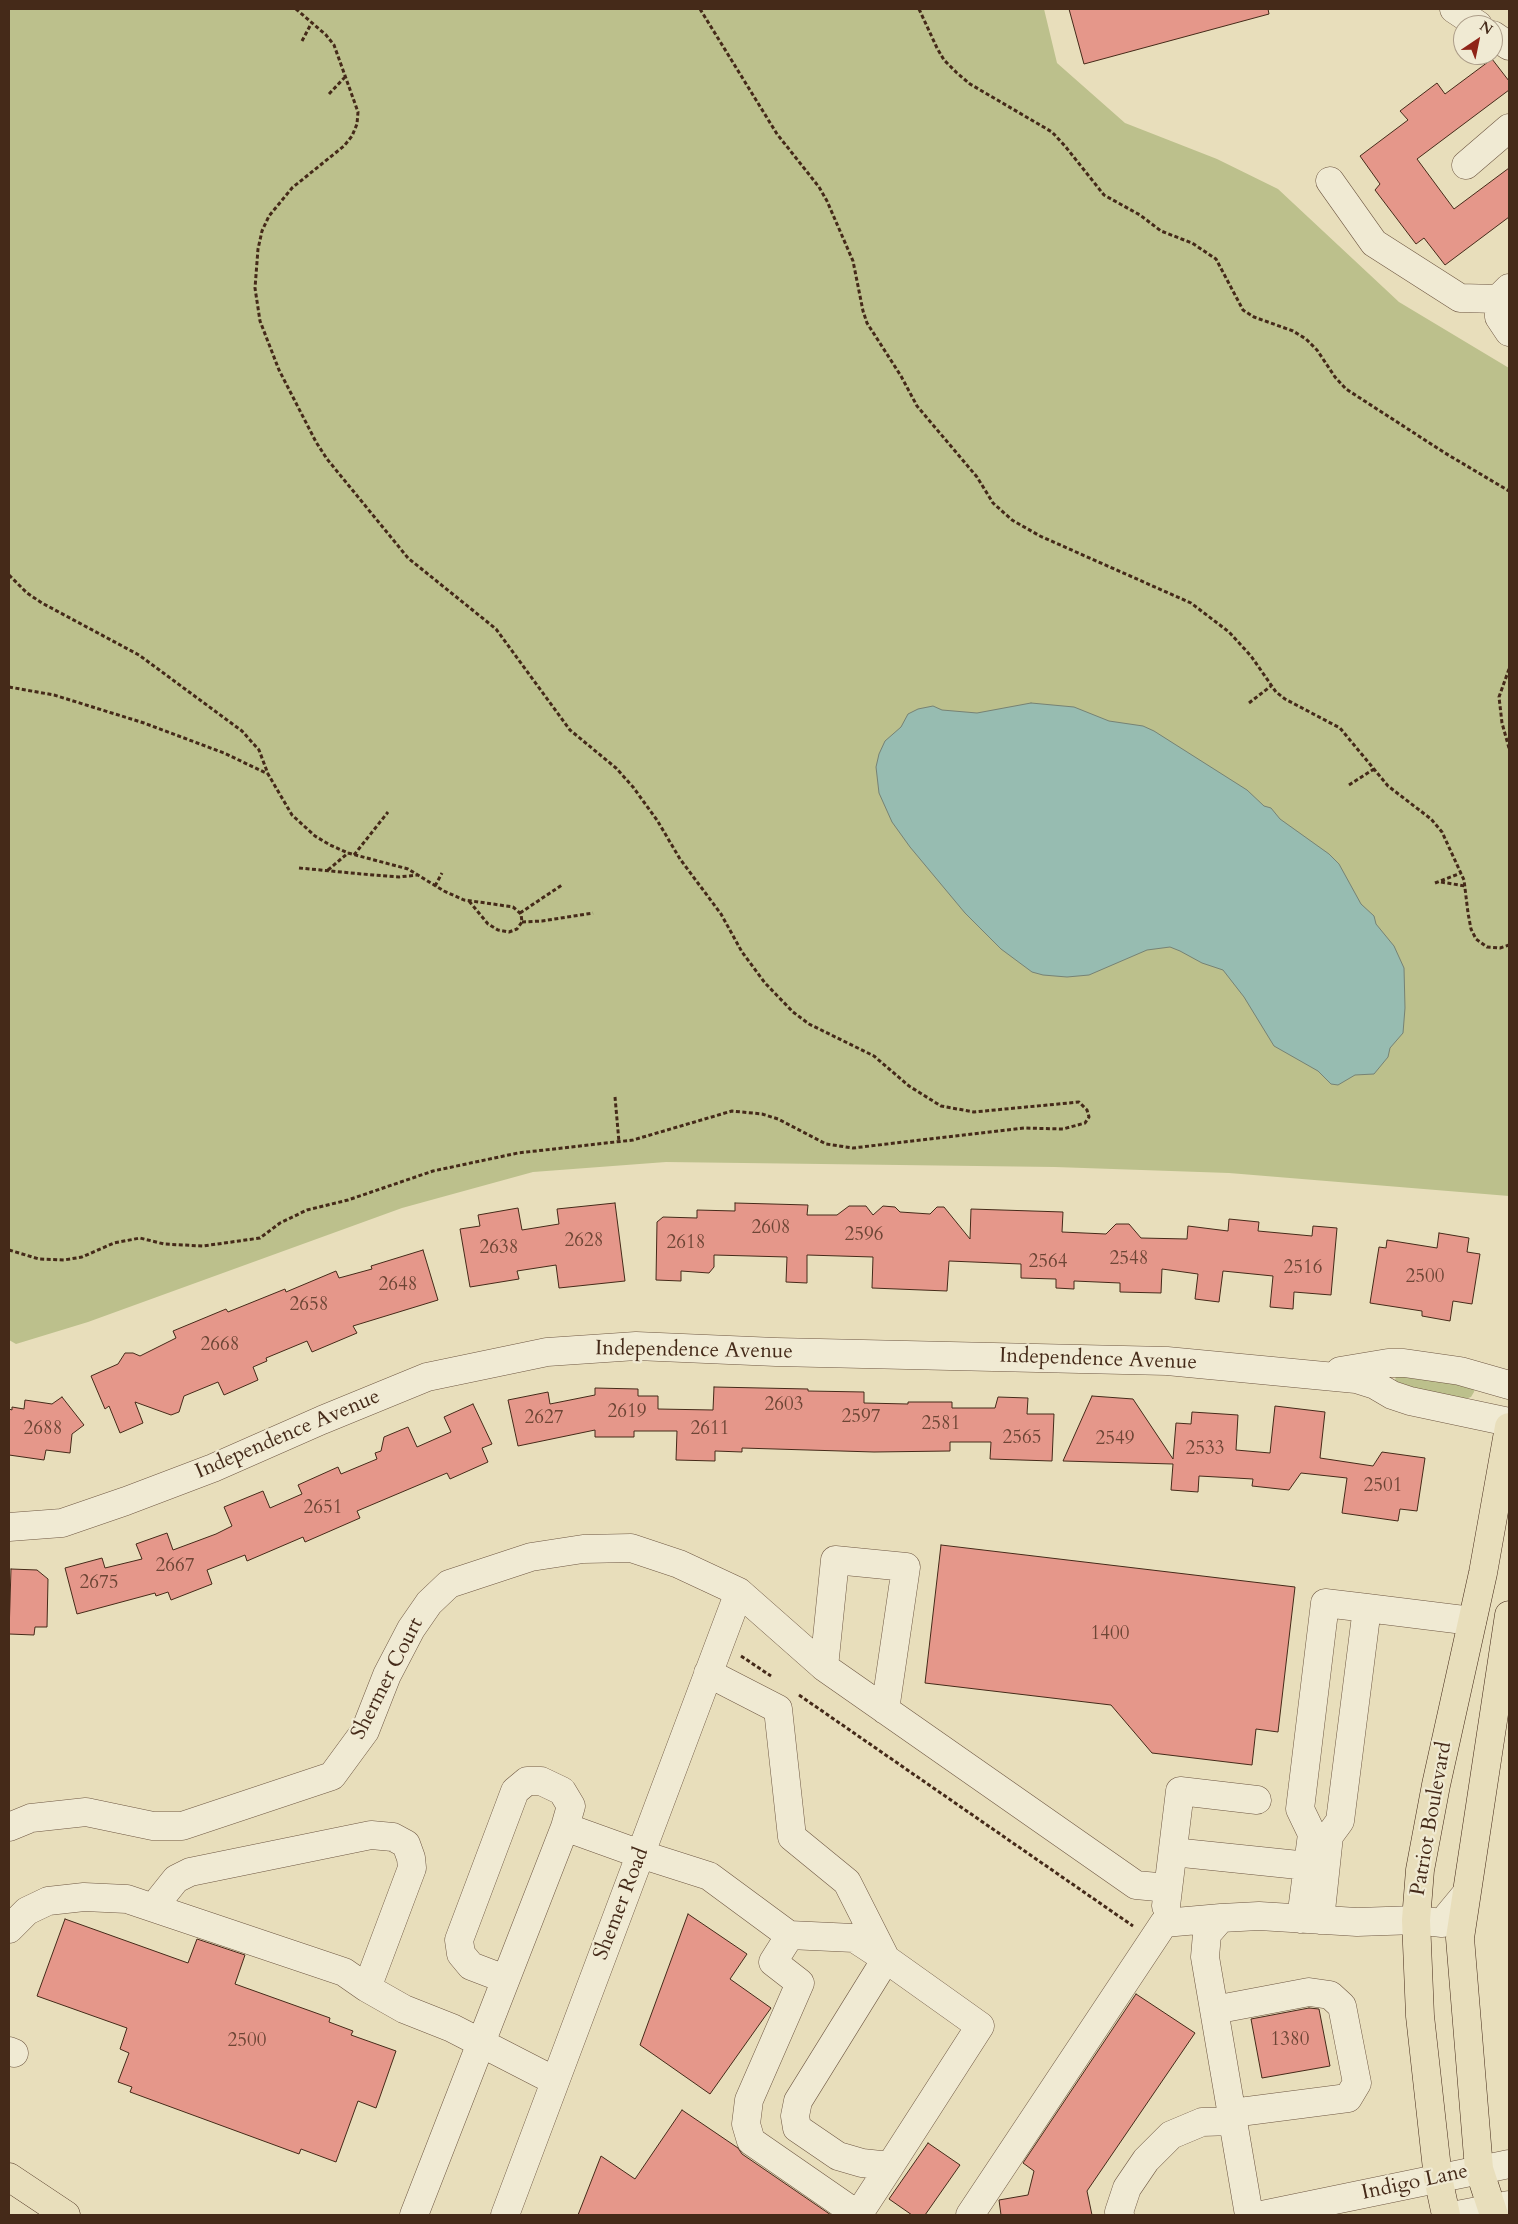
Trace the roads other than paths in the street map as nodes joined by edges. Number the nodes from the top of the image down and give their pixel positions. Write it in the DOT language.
graph roads {
  1 [pos="1509,128"];
  2 [pos="1466,166"];
  3 [pos="1330,180"];
  4 [pos="1504,294"];
  5 [pos="1509,332"];
  6 [pos="1319,1375"];
  7 [pos="1509,1386"];
  8 [pos="1509,1422"];
  9 [pos="1509,1427"];
  10 [pos="9,1527"];
  11 [pos="739,1592"];
  12 [pos="1367,1608"];
  13 [pos="1509,1615"];
  14 [pos="1472,1622"];
  15 [pos="824,1667"];
  16 [pos="708,1673"];
  17 [pos="885,1710"];
  18 [pos="1257,1800"];
  19 [pos="9,1827"];
  20 [pos="565,1827"];
  21 [pos="1320,1835"];
  22 [pos="1173,1852"];
  23 [pos="640,1854"];
  24 [pos="1308,1866"];
  25 [pos="1168,1888"];
  26 [pos="1466,1894"];
  27 [pos="156,1908"];
  28 [pos="1221,1918"];
  29 [pos="1311,1919"];
  30 [pos="1416,1920"];
  31 [pos="9,1929"];
  32 [pos="1159,1931"];
  33 [pos="790,1935"];
  34 [pos="886,1959"];
  35 [pos="506,1979"];
  36 [pos="367,1988"];
  37 [pos="1214,2010"];
  38 [pos="480,2044"];
  39 [pos="555,2081"];
  40 [pos="1232,2117"];
  41 [pos="1509,2164"];
  42 [pos="890,2166"];
  43 [pos="1479,2170"];
  44 [pos="9,2177"];
  45 [pos="1438,2178"];
  46 [pos="1498,2210"];
  47 [pos="66,2215"];
  48 [pos="414,2215"];
  49 [pos="505,2215"];
  50 [pos="970,2215"];
  51 [pos="1120,2215"];
  52 [pos="1249,2215"];
  53 [pos="1262,2215"];
  54 [pos="1446,2215"];
  55 [pos="1456,2215"];
  1 -- 2 [label="street"];
  3 -- 4 [label="street"];
  4 -- 5 [label="street"];
  6 -- 7 [label="street, Independence Avenue"];
  6 -- 8 [label="street, Independence Avenue"];
  6 -- 10 [label="street, Independence Avenue"];
  9 -- 14 [label="main road, Patriot Boulevard"];
  11 -- 15 [label="street, Shermer Court"];
  11 -- 16 [label="street, Shemer Road"];
  11 -- 19 [label="street, Shermer Court"];
  12 -- 14 [label="street"];
  12 -- 21 [label="street"];
  12 -- 21 [label="street"];
  13 -- 26 [label="main road, Patriot Boulevard"];
  14 -- 30 [label="main road, Patriot Boulevard"];
  15 -- 17 [label="street, Shermer Court"];
  15 -- 17 [label="street"];
  16 -- 23 [label="street, Shemer Road"];
  16 -- 34 [label="street"];
  17 -- 25 [label="street, Shermer Court"];
  18 -- 22 [label="street"];
  20 -- 23 [label="street"];
  20 -- 35 [label="street"];
  20 -- 35 [label="street"];
  21 -- 24 [label="street"];
  21 -- 29 [label="street"];
  22 -- 24 [label="street"];
  22 -- 25 [label="street"];
  23 -- 33 [label="street"];
  23 -- 39 [label="street, Shemer Road"];
  24 -- 29 [label="street"];
  25 -- 32 [label="street"];
  26 -- 30 [label="street"];
  26 -- 43 [label="main road, Patriot Boulevard"];
  27 -- 31 [label="street"];
  27 -- 36 [label="street"];
  27 -- 36 [label="street"];
  28 -- 29 [label="street"];
  28 -- 32 [label="street"];
  28 -- 37 [label="street"];
  29 -- 30 [label="street"];
  30 -- 45 [label="main road, Patriot Boulevard"];
  32 -- 50 [label="street"];
  33 -- 34 [label="street"];
  33 -- 42 [label="street"];
  34 -- 42 [label="street"];
  34 -- 42 [label="street"];
  35 -- 38 [label="street"];
  36 -- 38 [label="street"];
  37 -- 40 [label="street"];
  37 -- 40 [label="street"];
  38 -- 39 [label="street"];
  38 -- 48 [label="street"];
  39 -- 49 [label="street, Shemer Road"];
  40 -- 51 [label="street"];
  40 -- 52 [label="street"];
  41 -- 43 [label="street, Indigo Lane"];
  43 -- 45 [label="street, Indigo Lane"];
  43 -- 46 [label="main road, Patriot Boulevard"];
  44 -- 47 [label="main road"];
  45 -- 53 [label="street, Indigo Lane"];
  45 -- 54 [label="main road, Patriot Boulevard"];
  46 -- 55 [label="street, Indigo Lane"];
}
